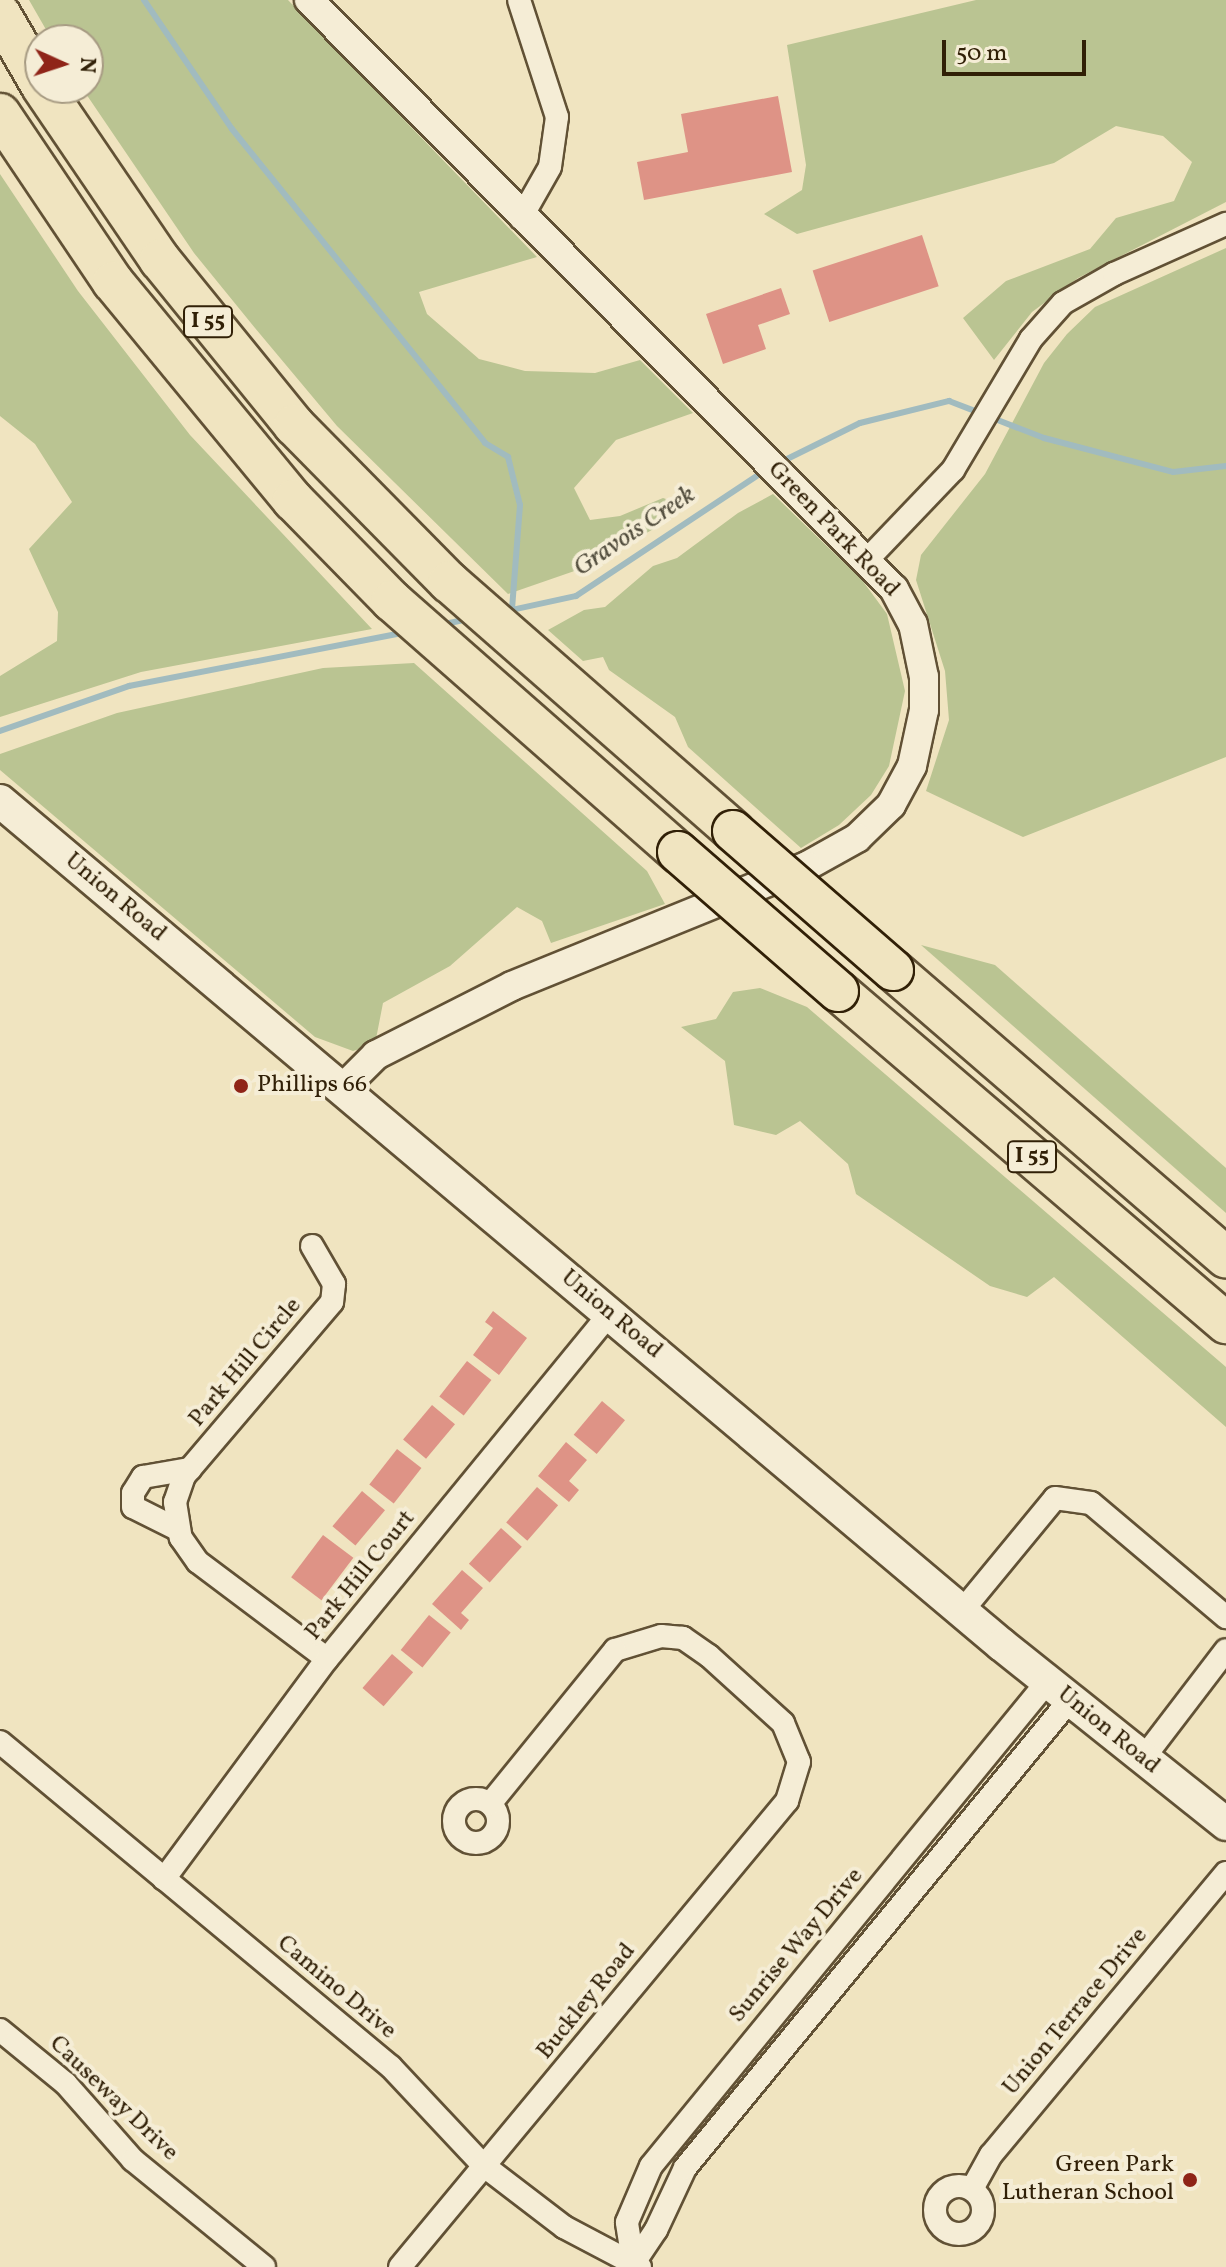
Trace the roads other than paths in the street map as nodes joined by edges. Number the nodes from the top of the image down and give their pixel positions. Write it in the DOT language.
graph roads {
  1 [pos="309,0"];
  2 [pos="519,0"];
  3 [pos="0,14"];
  4 [pos="24,55"];
  5 [pos="54,104"];
  6 [pos="0,114"];
  7 [pos="521,218"];
  8 [pos="1226,224"];
  9 [pos="866,561"];
  10 [pos="5,806"];
  11 [pos="342,1089"];
  12 [pos="312,1246"];
  13 [pos="1226,1257"];
  14 [pos="609,1314"];
  15 [pos="1226,1323"];
  16 [pos="190,1469"];
  17 [pos="179,1530"];
  18 [pos="962,1611"];
  19 [pos="1226,1617"];
  20 [pos="1226,1650"];
  21 [pos="327,1659"];
  22 [pos="1058,1691"];
  23 [pos="0,1742"];
  24 [pos="1142,1760"];
  25 [pos="490,1804"];
  26 [pos="1226,1824"];
  27 [pos="1226,1873"];
  28 [pos="164,1879"];
  29 [pos="0,2030"];
  30 [pos="483,2165"];
  31 [pos="972,2189"];
  32 [pos="635,2265"];
  33 [pos="264,2267"];
  34 [pos="400,2267"];
  1 -- 7 [label="street, Green Park Road"];
  2 -- 7 [label="street"];
  3 -- 4 [label="highway"];
  5 -- 13 [label="highway, I 55, bridge"];
  6 -- 15 [label="highway, I 55, bridge"];
  7 -- 9 [label="street, Green Park Road"];
  8 -- 9 [label="street"];
  9 -- 11 [label="street, Green Park Road"];
  10 -- 11 [label="main road, Union Road"];
  11 -- 14 [label="main road, Union Road"];
  12 -- 16 [label="street, Park Hill Circle"];
  14 -- 18 [label="main road, Union Road"];
  14 -- 21 [label="street, Park Hill Court"];
  16 -- 17 [label="street, Park Hill Circle"];
  16 -- 17 [label="street"];
  17 -- 21 [label="street"];
  18 -- 19 [label="street"];
  18 -- 22 [label="main road, Union Road"];
  20 -- 24 [label="street"];
  21 -- 28 [label="street, Park Hill Court"];
  22 -- 24 [label="main road, Union Road"];
  22 -- 32 [label="street"];
  23 -- 28 [label="street, Camino Drive"];
  24 -- 26 [label="main road, Union Road"];
  25 -- 30 [label="street, Buckley Road"];
  27 -- 31 [label="street, Union Terrace Drive"];
  28 -- 30 [label="street, Camino Drive"];
  29 -- 33 [label="street, Causeway Drive"];
  30 -- 32 [label="street, Camino Drive"];
  30 -- 34 [label="street, Buckley Road"];
}
